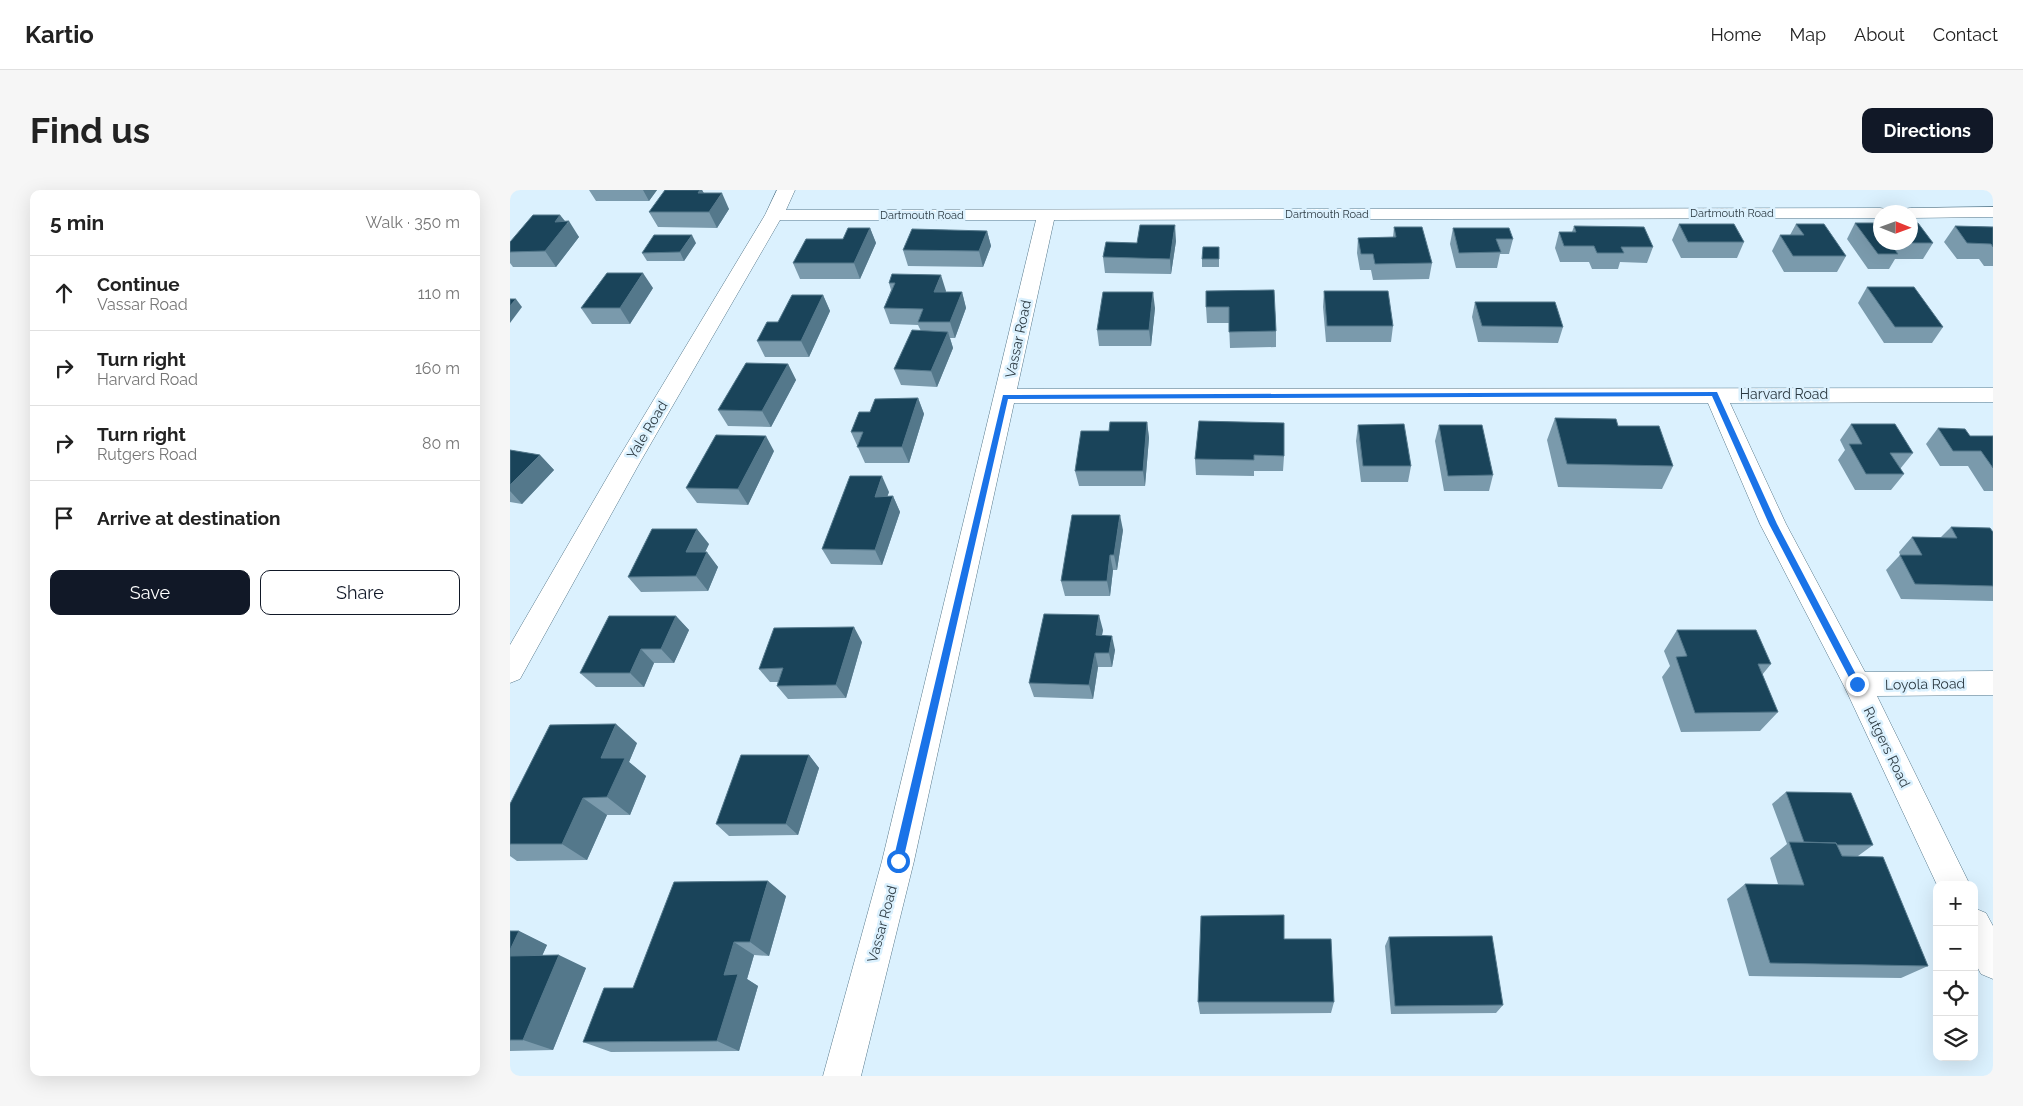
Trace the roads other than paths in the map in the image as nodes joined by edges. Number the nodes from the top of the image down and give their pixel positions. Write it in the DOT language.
graph roads {
  1 [pos="786,190"];
  2 [pos="1918,212"];
  3 [pos="1993,212"];
  4 [pos="1873,213"];
  5 [pos="774,215"];
  6 [pos="1046,215"];
  7 [pos="1715,394"];
  8 [pos="1993,394"];
  9 [pos="1006,396"];
  10 [pos="510,672"];
  11 [pos="1993,683"];
  12 [pos="1857,684"];
  13 [pos="1952,881"];
  14 [pos="1975,926"];
  15 [pos="1993,962"];
  16 [pos="842,1076"];
  1 -- 5 [label="street, Yale Road"];
  2 -- 3 [label="street"];
  4 -- 6 [label="street, Dartmouth Road"];
  5 -- 6 [label="street, Dartmouth Road"];
  5 -- 10 [label="street, Yale Road"];
  6 -- 9 [label="street, Vassar Road"];
  7 -- 8 [label="street, Harvard Road"];
  7 -- 9 [label="street, Harvard Road"];
  7 -- 12 [label="street, Rutgers Road"];
  9 -- 16 [label="street, Vassar Road"];
  11 -- 12 [label="street, Loyola Road"];
  12 -- 13 [label="street, Rutgers Road"];
  14 -- 15 [label="street"];
}
